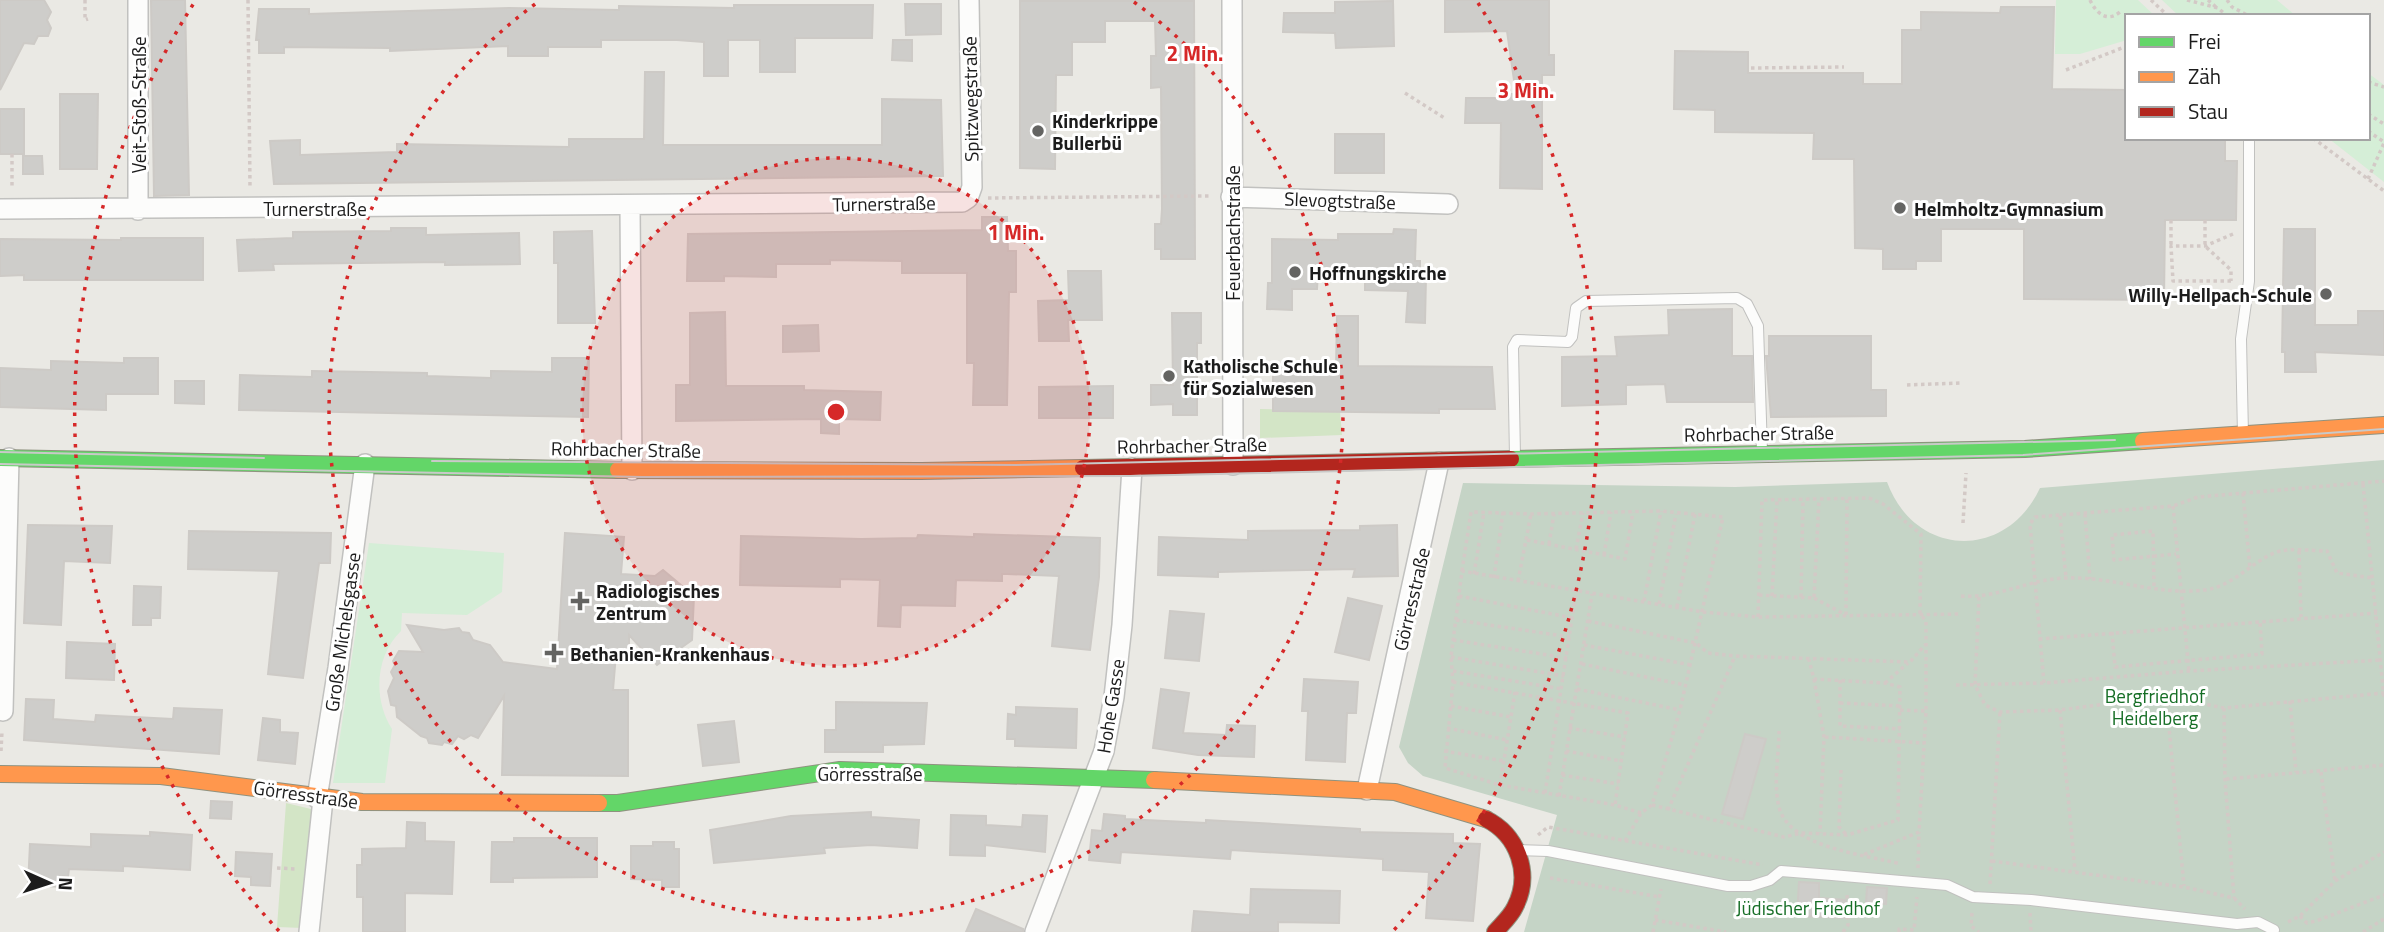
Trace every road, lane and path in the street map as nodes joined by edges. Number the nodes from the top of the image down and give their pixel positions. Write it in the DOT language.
graph roads {
  1 [pos="85,0"];
  2 [pos="138,0"];
  3 [pos="248,0"];
  4 [pos="969,0"];
  5 [pos="1232,0"];
  6 [pos="2090,0"];
  7 [pos="2151,0"];
  8 [pos="2187,0"];
  9 [pos="2208,0"];
  10 [pos="2227,0"];
  11 [pos="2218,8"];
  12 [pos="2120,12"];
  13 [pos="2166,14"];
  14 [pos="2225,14"];
  15 [pos="2245,14"];
  16 [pos="88,19"];
  17 [pos="2125,47"];
  18 [pos="1844,67"];
  19 [pos="1751,68"];
  20 [pos="2066,70"];
  21 [pos="1405,93"];
  22 [pos="1446,119"];
  23 [pos="2249,140"];
  24 [pos="2316,140"];
  25 [pos="2384,142"];
  26 [pos="12,154"];
  27 [pos="2368,179"];
  28 [pos="2384,191"];
  29 [pos="1231,196"];
  30 [pos="968,198"];
  31 [pos="1448,204"];
  32 [pos="630,205"];
  33 [pos="6,209"];
  34 [pos="250,209"];
  35 [pos="138,210"];
  36 [pos="2171,220"];
  37 [pos="2205,220"];
  38 [pos="2235,234"];
  39 [pos="2171,246"];
  40 [pos="2205,246"];
  41 [pos="2231,281"];
  42 [pos="2249,281"];
  43 [pos="1961,383"];
  44 [pos="1907,385"];
  45 [pos="2384,425"];
  46 [pos="2243,436"];
  47 [pos="1968,450"];
  48 [pos="1762,453"];
  49 [pos="4,458"];
  50 [pos="1515,461"];
  51 [pos="1439,462"];
  52 [pos="365,464"];
  53 [pos="1233,466"];
  54 [pos="1132,468"];
  55 [pos="632,470"];
  56 [pos="2384,481"];
  57 [pos="2363,484"];
  58 [pos="2243,493"];
  59 [pos="1803,499"];
  60 [pos="1819,499"];
  61 [pos="1847,499"];
  62 [pos="1777,500"];
  63 [pos="2173,506"];
  64 [pos="1661,511"];
  65 [pos="1484,512"];
  66 [pos="1503,512"];
  67 [pos="1611,512"];
  68 [pos="1633,512"];
  69 [pos="1583,513"];
  70 [pos="1676,513"];
  71 [pos="1531,514"];
  72 [pos="1554,514"];
  73 [pos="1696,514"];
  74 [pos="2085,514"];
  75 [pos="2060,516"];
  76 [pos="1963,523"];
  77 [pos="1527,540"];
  78 [pos="1549,544"];
  79 [pos="1576,549"];
  80 [pos="2299,551"];
  81 [pos="2176,554"];
  82 [pos="1604,555"];
  83 [pos="2154,556"];
  84 [pos="2250,569"];
  85 [pos="1462,571"];
  86 [pos="1474,575"];
  87 [pos="1494,578"];
  88 [pos="2066,578"];
  89 [pos="2372,578"];
  90 [pos="2090,579"];
  91 [pos="1518,581"];
  92 [pos="2035,581"];
  93 [pos="2154,587"];
  94 [pos="2180,591"];
  95 [pos="1576,592"];
  96 [pos="1592,594"];
  97 [pos="1759,595"];
  98 [pos="1459,596"];
  99 [pos="1772,596"];
  100 [pos="1961,596"];
  101 [pos="1801,597"];
  102 [pos="1979,597"];
  103 [pos="1814,598"];
  104 [pos="1644,601"];
  105 [pos="1659,604"];
  106 [pos="1677,607"];
  107 [pos="1703,612"];
  108 [pos="2377,613"];
  109 [pos="1920,614"];
  110 [pos="1960,614"];
  111 [pos="1846,615"];
  112 [pos="1758,617"];
  113 [pos="2301,617"];
  114 [pos="1573,618"];
  115 [pos="1456,620"];
  116 [pos="1588,621"];
  117 [pos="2260,622"];
  118 [pos="2378,623"];
  119 [pos="2384,623"];
  120 [pos="2186,626"];
  121 [pos="2112,632"];
  122 [pos="1570,637"];
  123 [pos="2039,639"];
  124 [pos="1453,640"];
  125 [pos="1696,643"];
  126 [pos="1926,644"];
  127 [pos="1584,645"];
  128 [pos="1735,656"];
  129 [pos="1451,657"];
  130 [pos="1567,658"];
  131 [pos="1809,660"];
  132 [pos="2381,660"];
  133 [pos="2187,661"];
  134 [pos="1910,662"];
  135 [pos="1582,664"];
  136 [pos="1691,665"];
  137 [pos="1453,671"];
  138 [pos="2189,671"];
  139 [pos="1564,676"];
  140 [pos="1814,679"];
  141 [pos="1840,680"];
  142 [pos="1453,682"];
  143 [pos="1885,683"];
  144 [pos="2044,683"];
  145 [pos="1685,685"];
  146 [pos="1956,685"];
  147 [pos="1975,685"];
  148 [pos="1562,689"];
  149 [pos="1577,689"];
  150 [pos="1515,692"];
  151 [pos="2384,693"];
  152 [pos="2166,696"];
  153 [pos="2384,698"];
  154 [pos="1560,701"];
  155 [pos="2290,701"];
  156 [pos="1840,703"];
  157 [pos="1574,704"];
  158 [pos="1450,705"];
  159 [pos="1900,708"];
  160 [pos="2224,708"];
  161 [pos="1680,710"];
  162 [pos="2060,710"];
  163 [pos="3,711"];
  164 [pos="1926,711"];
  165 [pos="2000,712"];
  166 [pos="1511,717"];
  167 [pos="1447,728"];
  168 [pos="1569,728"];
  169 [pos="1900,729"];
  170 [pos="1779,731"];
  171 [pos="1625,737"];
  172 [pos="1824,737"];
  173 [pos="1507,740"];
  174 [pos="1900,741"];
  175 [pos="1924,743"];
  176 [pos="1444,751"];
  177 [pos="1566,751"];
  178 [pos="1,756"];
  179 [pos="1504,761"];
  180 [pos="1621,761"];
  181 [pos="2384,765"];
  182 [pos="1841,771"];
  183 [pos="2321,772"];
  184 [pos="2296,773"];
  185 [pos="0,775"];
  186 [pos="1562,775"];
  187 [pos="1096,778"];
  188 [pos="2225,779"];
  189 [pos="1618,784"];
  190 [pos="1500,785"];
  191 [pos="1367,790"];
  192 [pos="1545,793"];
  193 [pos="1559,796"];
  194 [pos="320,799"];
  195 [pos="1652,804"];
  196 [pos="1615,805"];
  197 [pos="1668,810"];
  198 [pos="1641,813"];
  199 [pos="1554,828"];
  200 [pos="1919,832"];
  201 [pos="1802,833"];
  202 [pos="1820,833"];
  203 [pos="1847,835"];
  204 [pos="1625,841"];
  205 [pos="1518,850"];
  206 [pos="2384,852"];
  207 [pos="1863,855"];
  208 [pos="1992,861"];
  209 [pos="2075,870"];
  210 [pos="1781,872"];
  211 [pos="1832,875"];
  212 [pos="1550,878"];
  213 [pos="2335,881"];
  214 [pos="1918,882"];
  215 [pos="2184,887"];
  216 [pos="2384,895"];
  217 [pos="1973,897"];
  218 [pos="1989,897"];
  219 [pos="2300,915"];
  220 [pos="1655,919"];
  221 [pos="2384,919"];
  222 [pos="2274,930"];
  223 [pos="309,932"];
  224 [pos="1035,932"];
  225 [pos="1495,932"];
  226 [pos="1653,932"];
  227 [pos="1726,932"];
  228 [pos="1843,932"];
  229 [pos="1899,932"];
  230 [pos="1979,932"];
  231 [pos="2363,932"];
  1 -- 16 [label="path"];
  2 -- 35 [label="street, Veit-Stoß-Straße"];
  3 -- 34 [label="path"];
  4 -- 30 [label="street, Spitzwegstraße"];
  5 -- 29 [label="street, Feuerbachstraße"];
  6 -- 12 [label="path"];
  7 -- 13 [label="path"];
  8 -- 11 [label="path"];
  9 -- 11 [label="path"];
  10 -- 15 [label="path"];
  11 -- 14 [label="path"];
  17 -- 20 [label="path"];
  18 -- 19 [label="path"];
  21 -- 22 [label="path"];
  23 -- 42 [label="lane"];
  24 -- 27 [label="path"];
  25 -- 27 [label="path"];
  26 -- 33 [label="path"];
  27 -- 28 [label="path"];
  29 -- 30 [label="path"];
  29 -- 31 [label="street, Slevogtstraße"];
  29 -- 53 [label="street, Feuerbachstraße"];
  30 -- 32 [label="street, Turnerstraße"];
  32 -- 34 [label="street, Turnerstraße"];
  32 -- 55 [label="street"];
  33 -- 35 [label="street, Turnerstraße"];
  34 -- 35 [label="street, Turnerstraße"];
  36 -- 39 [label="path"];
  37 -- 40 [label="path"];
  38 -- 40 [label="path"];
  39 -- 40 [label="path"];
  39 -- 41 [label="path"];
  40 -- 41 [label="path"];
  41 -- 42 [label="path"];
  42 -- 46 [label="lane"];
  43 -- 44 [label="path"];
  45 -- 46 [label="main road, Rohrbacher Straße"];
  46 -- 47 [label="main road, Rohrbacher Straße"];
  47 -- 48 [label="main road, Rohrbacher Straße"];
  47 -- 76 [label="path"];
  48 -- 50 [label="main road, Rohrbacher Straße"];
  48 -- 50 [label="lane"];
  49 -- 52 [label="main road, Rohrbacher Straße"];
  49 -- 163 [label="street"];
  50 -- 51 [label="main road, Rohrbacher Straße"];
  51 -- 53 [label="main road, Rohrbacher Straße"];
  51 -- 191 [label="street, Görresstraße"];
  52 -- 55 [label="main road, Rohrbacher Straße"];
  52 -- 194 [label="street, Große Michelsgasse"];
  53 -- 54 [label="main road, Rohrbacher Straße"];
  54 -- 55 [label="main road, Rohrbacher Straße"];
  54 -- 187 [label="street, Hohe Gasse"];
  56 -- 57 [label="path"];
  57 -- 58 [label="path"];
  57 -- 89 [label="path"];
  58 -- 63 [label="path"];
  58 -- 84 [label="path"];
  59 -- 60 [label="path"];
  59 -- 62 [label="path"];
  59 -- 101 [label="path"];
  60 -- 61 [label="path"];
  60 -- 103 [label="path"];
  61 -- 109 [label="path"];
  61 -- 111 [label="path"];
  62 -- 97 [label="path"];
  62 -- 99 [label="path"];
  63 -- 74 [label="path"];
  63 -- 81 [label="path"];
  64 -- 68 [label="path"];
  64 -- 70 [label="path"];
  64 -- 104 [label="path"];
  65 -- 66 [label="path"];
  65 -- 85 [label="path"];
  65 -- 86 [label="path"];
  66 -- 71 [label="path"];
  66 -- 87 [label="path"];
  67 -- 68 [label="path"];
  67 -- 69 [label="path"];
  67 -- 82 [label="path"];
  68 -- 82 [label="path"];
  69 -- 72 [label="path"];
  69 -- 79 [label="path"];
  70 -- 73 [label="path"];
  70 -- 105 [label="path"];
  71 -- 72 [label="path"];
  71 -- 77 [label="path"];
  72 -- 78 [label="path"];
  73 -- 106 [label="path"];
  73 -- 107 [label="path"];
  74 -- 75 [label="path"];
  74 -- 90 [label="path"];
  75 -- 88 [label="path"];
  75 -- 92 [label="path"];
  77 -- 78 [label="path"];
  77 -- 91 [label="path"];
  78 -- 79 [label="path"];
  79 -- 82 [label="path"];
  80 -- 84 [label="path"];
  80 -- 89 [label="path"];
  80 -- 113 [label="path"];
  81 -- 83 [label="path"];
  81 -- 94 [label="path"];
  83 -- 83 [label="path"];
  83 -- 93 [label="path"];
  84 -- 94 [label="path"];
  85 -- 86 [label="path"];
  85 -- 98 [label="path"];
  86 -- 87 [label="path"];
  87 -- 91 [label="path"];
  88 -- 90 [label="path"];
  88 -- 92 [label="path"];
  89 -- 108 [label="path"];
  90 -- 93 [label="path"];
  91 -- 95 [label="path"];
  92 -- 102 [label="path"];
  92 -- 123 [label="path"];
  93 -- 94 [label="path"];
  94 -- 120 [label="path"];
  95 -- 96 [label="path"];
  95 -- 114 [label="path"];
  96 -- 104 [label="path"];
  96 -- 116 [label="path"];
  97 -- 99 [label="path"];
  97 -- 112 [label="path"];
  98 -- 114 [label="path"];
  98 -- 115 [label="path"];
  99 -- 101 [label="path"];
  100 -- 102 [label="path"];
  101 -- 103 [label="path"];
  102 -- 147 [label="path"];
  103 -- 111 [label="path"];
  104 -- 105 [label="path"];
  105 -- 106 [label="path"];
  106 -- 107 [label="path"];
  107 -- 112 [label="path"];
  107 -- 125 [label="path"];
  108 -- 113 [label="path"];
  108 -- 118 [label="path"];
  109 -- 110 [label="path"];
  109 -- 111 [label="path"];
  109 -- 126 [label="path"];
  111 -- 112 [label="path"];
  113 -- 117 [label="path"];
  114 -- 122 [label="path"];
  115 -- 122 [label="path"];
  115 -- 124 [label="path"];
  116 -- 125 [label="path"];
  116 -- 127 [label="path"];
  117 -- 120 [label="path"];
  117 -- 133 [label="path"];
  118 -- 119 [label="path"];
  118 -- 132 [label="path"];
  120 -- 121 [label="path"];
  120 -- 133 [label="path"];
  121 -- 123 [label="path"];
  121 -- 133 [label="path"];
  122 -- 130 [label="path"];
  123 -- 144 [label="path"];
  124 -- 129 [label="path"];
  124 -- 130 [label="path"];
  125 -- 128 [label="path"];
  125 -- 136 [label="path"];
  126 -- 134 [label="path"];
  126 -- 164 [label="path"];
  127 -- 135 [label="path"];
  127 -- 136 [label="path"];
  128 -- 131 [label="path"];
  128 -- 197 [label="path"];
  129 -- 137 [label="path"];
  129 -- 139 [label="path"];
  130 -- 139 [label="path"];
  131 -- 134 [label="path"];
  131 -- 140 [label="path"];
  132 -- 138 [label="path"];
  132 -- 151 [label="path"];
  133 -- 138 [label="path"];
  134 -- 143 [label="path"];
  135 -- 145 [label="path"];
  135 -- 149 [label="path"];
  136 -- 145 [label="path"];
  137 -- 142 [label="path"];
  137 -- 148 [label="path"];
  138 -- 144 [label="path"];
  139 -- 148 [label="path"];
  140 -- 141 [label="path"];
  140 -- 172 [label="path"];
  141 -- 143 [label="path"];
  141 -- 156 [label="path"];
  142 -- 150 [label="path"];
  142 -- 158 [label="path"];
  143 -- 159 [label="path"];
  144 -- 147 [label="path"];
  145 -- 161 [label="path"];
  146 -- 147 [label="path"];
  147 -- 165 [label="path"];
  148 -- 154 [label="path"];
  149 -- 157 [label="path"];
  149 -- 161 [label="path"];
  150 -- 154 [label="path"];
  150 -- 166 [label="path"];
  151 -- 153 [label="path"];
  151 -- 155 [label="path"];
  152 -- 160 [label="path"];
  152 -- 162 [label="path"];
  152 -- 215 [label="path"];
  154 -- 157 [label="path"];
  154 -- 192 [label="path"];
  155 -- 160 [label="path"];
  155 -- 184 [label="path"];
  156 -- 159 [label="path"];
  156 -- 169 [label="path"];
  157 -- 168 [label="path"];
  157 -- 171 [label="path"];
  158 -- 166 [label="path"];
  158 -- 167 [label="path"];
  159 -- 164 [label="path"];
  159 -- 169 [label="path"];
  160 -- 188 [label="path"];
  161 -- 195 [label="path"];
  162 -- 165 [label="path"];
  162 -- 209 [label="path"];
  163 -- 178 [label="path"];
  164 -- 175 [label="path"];
  165 -- 208 [label="path"];
  166 -- 173 [label="path"];
  167 -- 173 [label="path"];
  167 -- 176 [label="path"];
  168 -- 171 [label="path"];
  168 -- 177 [label="path"];
  169 -- 174 [label="path"];
  170 -- 201 [label="path"];
  171 -- 180 [label="path"];
  172 -- 174 [label="path"];
  172 -- 202 [label="path"];
  173 -- 179 [label="path"];
  174 -- 175 [label="path"];
  174 -- 203 [label="path"];
  175 -- 200 [label="path"];
  176 -- 179 [label="path"];
  176 -- 190 [label="path"];
  177 -- 180 [label="path"];
  177 -- 186 [label="path"];
  179 -- 190 [label="path"];
  180 -- 189 [label="path"];
  181 -- 183 [label="path"];
  182 -- 203 [label="path"];
  183 -- 184 [label="path"];
  183 -- 213 [label="path"];
  184 -- 188 [label="path"];
  185 -- 194 [label="main road, Görresstraße"];
  186 -- 189 [label="path"];
  186 -- 193 [label="path"];
  187 -- 191 [label="main road, Görresstraße"];
  187 -- 194 [label="main road, Görresstraße"];
  187 -- 224 [label="street, Hohe Gasse"];
  188 -- 215 [label="path"];
  189 -- 196 [label="path"];
  190 -- 192 [label="path"];
  191 -- 205 [label="main road"];
  192 -- 193 [label="path"];
  193 -- 196 [label="path"];
  194 -- 223 [label="street, Große Michelsgasse"];
  195 -- 197 [label="path"];
  195 -- 198 [label="path"];
  196 -- 198 [label="path"];
  197 -- 201 [label="path"];
  198 -- 204 [label="path"];
  199 -- 204 [label="path"];
  200 -- 207 [label="path"];
  200 -- 214 [label="path"];
  201 -- 202 [label="path"];
  201 -- 207 [label="path"];
  202 -- 203 [label="path"];
  204 -- 210 [label="path"];
  205 -- 210 [label="lane"];
  205 -- 225 [label="main road"];
  206 -- 213 [label="path"];
  207 -- 214 [label="path"];
  208 -- 209 [label="path"];
  208 -- 218 [label="path"];
  209 -- 215 [label="path"];
  210 -- 211 [label="lane"];
  211 -- 214 [label="lane"];
  211 -- 228 [label="path"];
  212 -- 220 [label="path"];
  213 -- 219 [label="path"];
  214 -- 217 [label="lane"];
  214 -- 229 [label="path"];
  216 -- 219 [label="path"];
  217 -- 218 [label="lane"];
  217 -- 230 [label="path"];
  218 -- 222 [label="lane"];
  219 -- 222 [label="path"];
  220 -- 226 [label="path"];
  220 -- 227 [label="path"];
  221 -- 231 [label="path"];
}
